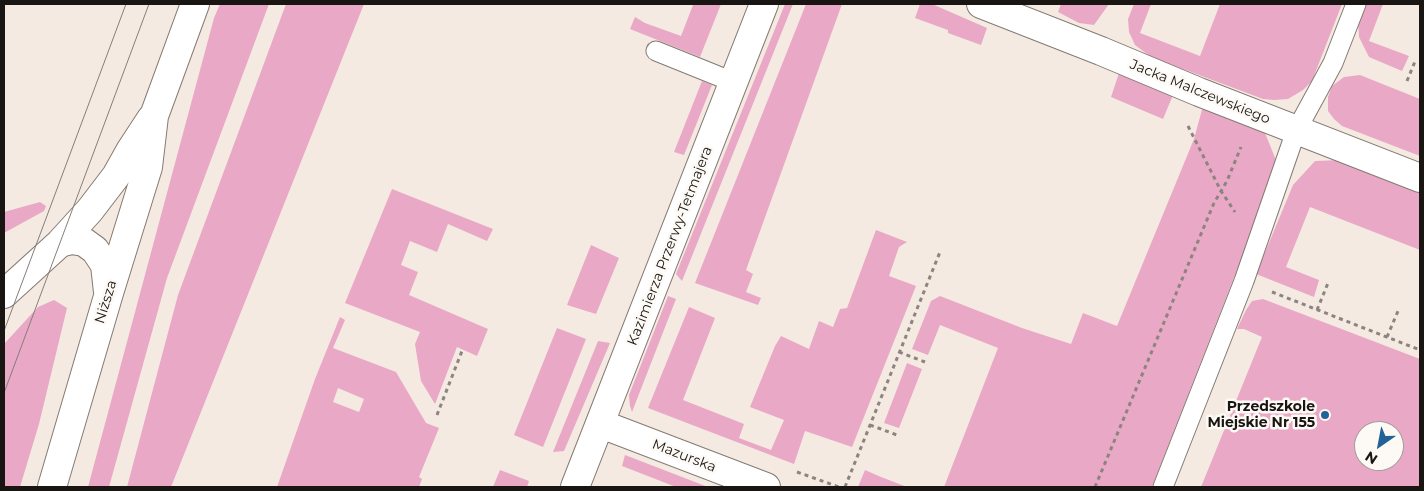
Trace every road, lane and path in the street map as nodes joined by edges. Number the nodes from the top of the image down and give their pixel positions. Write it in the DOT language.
graph roads {
  1 [pos="195,4"];
  2 [pos="764,4"];
  3 [pos="980,4"];
  4 [pos="1356,4"];
  5 [pos="656,51"];
  6 [pos="1416,59"];
  7 [pos="733,82"];
  8 [pos="1407,82"];
  9 [pos="1255,114"];
  10 [pos="154,116"];
  11 [pos="1186,123"];
  12 [pos="1296,131"];
  13 [pos="1420,178"];
  14 [pos="1221,191"];
  15 [pos="60,243"];
  16 [pos="1256,244"];
  17 [pos="940,252"];
  18 [pos="1244,281"];
  19 [pos="1328,283"];
  20 [pos="4,294"];
  21 [pos="108,294"];
  22 [pos="1317,310"];
  23 [pos="1398,311"];
  24 [pos="1387,337"];
  25 [pos="1420,350"];
  26 [pos="462,351"];
  27 [pos="899,352"];
  28 [pos="925,362"];
  29 [pos="437,415"];
  30 [pos="601,424"];
  31 [pos="870,425"];
  32 [pos="897,435"];
  33 [pos="52,487"];
  34 [pos="575,487"];
  35 [pos="766,487"];
  36 [pos="845,487"];
  37 [pos="1095,487"];
  38 [pos="1162,487"];
  1 -- 10 [label="street, Niższa"];
  2 -- 7 [label="street, Kazimierza Przerwy-Tetmajera"];
  3 -- 9 [label="street, Jacka Malczewskiego"];
  4 -- 12 [label="lane"];
  5 -- 7 [label="lane"];
  6 -- 8 [label="path"];
  7 -- 30 [label="street, Kazimierza Przerwy-Tetmajera"];
  9 -- 12 [label="street, Jacka Malczewskiego"];
  9 -- 14 [label="path"];
  10 -- 15 [label="street, Niższa"];
  10 -- 21 [label="street, Niższa"];
  11 -- 14 [label="path"];
  12 -- 13 [label="street, Jacka Malczewskiego"];
  12 -- 16 [label="lane"];
  14 -- 16 [label="path"];
  14 -- 37 [label="path"];
  15 -- 20 [label="street, Niższa"];
  15 -- 21 [label="street"];
  16 -- 18 [label="lane"];
  17 -- 27 [label="path"];
  18 -- 22 [label="path"];
  18 -- 38 [label="lane"];
  19 -- 22 [label="path"];
  21 -- 33 [label="street, Niższa"];
  22 -- 24 [label="path"];
  23 -- 24 [label="path"];
  24 -- 25 [label="path"];
  26 -- 29 [label="path"];
  27 -- 28 [label="path"];
  27 -- 31 [label="path"];
  30 -- 34 [label="street, Kazimierza Przerwy-Tetmajera"];
  30 -- 35 [label="street, Mazurska"];
  31 -- 32 [label="path"];
  31 -- 36 [label="path"];
}
